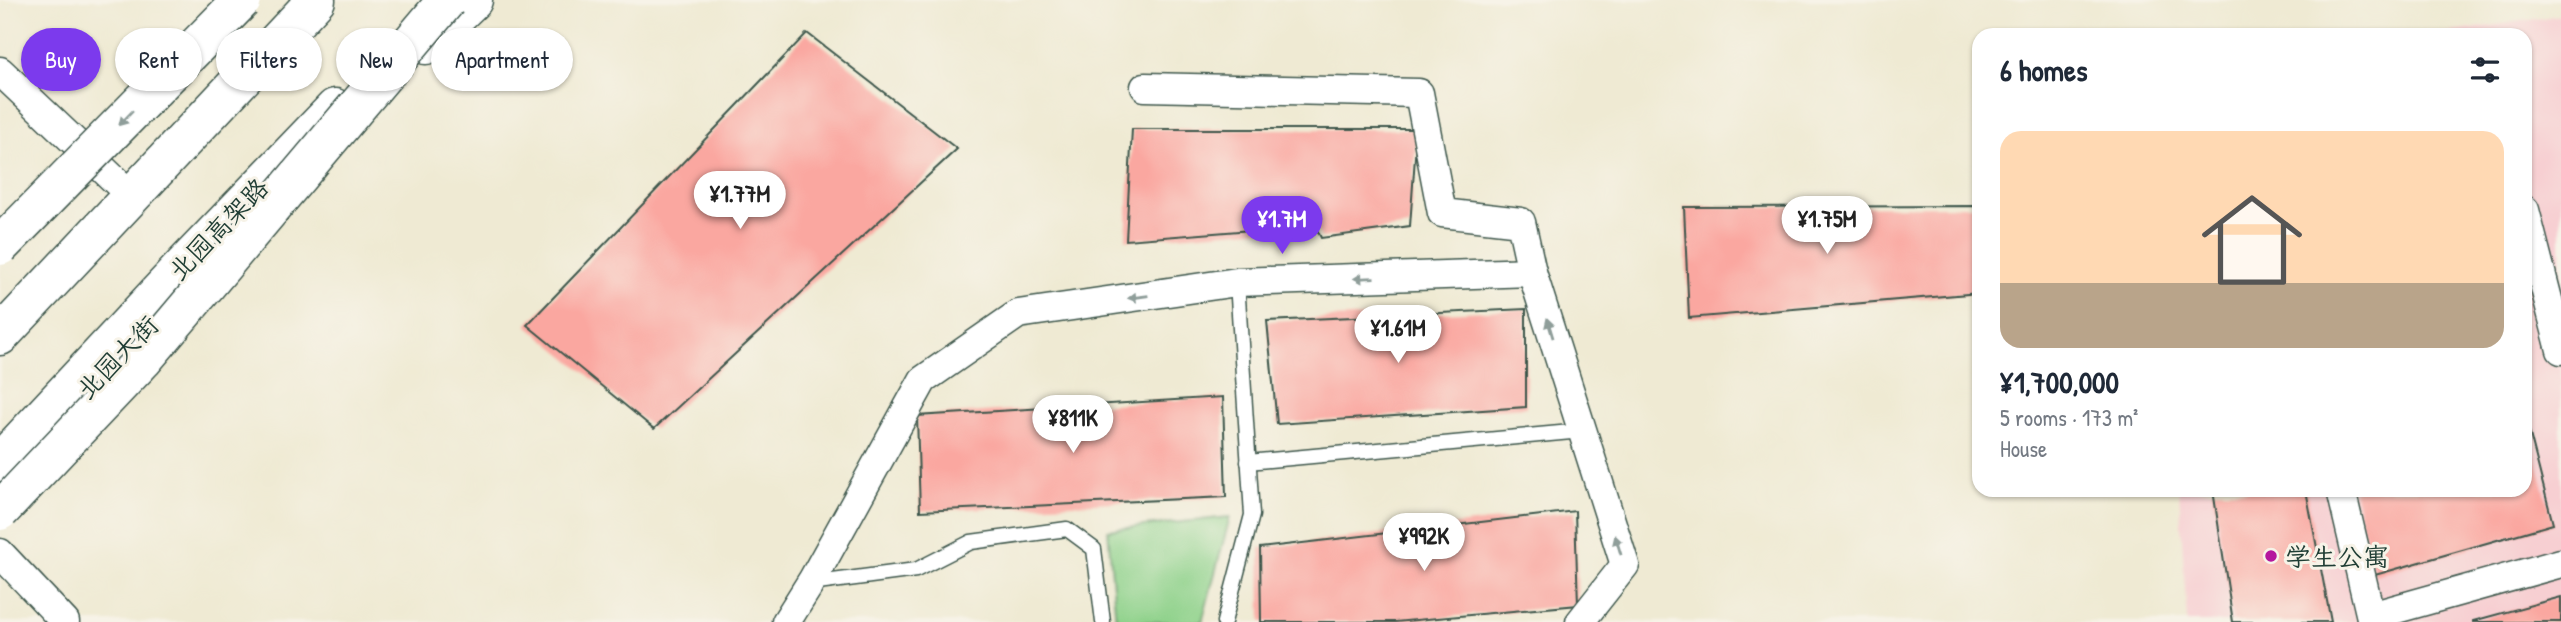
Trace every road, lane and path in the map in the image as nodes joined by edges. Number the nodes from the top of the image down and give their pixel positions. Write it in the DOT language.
graph roads {
  1 [pos="242,0"];
  2 [pos="296,0"];
  3 [pos="316,0"];
  4 [pos="440,0"];
  5 [pos="447,0"];
  6 [pos="473,0"];
  7 [pos="0,71"];
  8 [pos="1145,87"];
  9 [pos="123,188"];
  10 [pos="2532,237"];
  11 [pos="0,246"];
  12 [pos="1532,272"];
  13 [pos="1237,282"];
  14 [pos="0,312"];
  15 [pos="0,336"];
  16 [pos="2561,350"];
  17 [pos="1582,430"];
  18 [pos="0,462"];
  19 [pos="1248,462"];
  20 [pos="0,478"];
  21 [pos="2343,497"];
  22 [pos="0,511"];
  23 [pos="0,553"];
  24 [pos="2561,563"];
  25 [pos="810,584"];
  26 [pos="2372,619"];
  27 [pos="65,622"];
  28 [pos="786,622"];
  29 [pos="1103,622"];
  30 [pos="1224,622"];
  31 [pos="1580,622"];
  1 -- 11 [label="main road, one-way, bridge"];
  2 -- 9 [label="main road"];
  3 -- 15 [label="main road"];
  4 -- 18 [label="main road, 北园高架路"];
  5 -- 22 [label="main road, bridge"];
  6 -- 20 [label="main road, 北园大街"];
  7 -- 9 [label="street"];
  8 -- 12 [label="street"];
  9 -- 14 [label="main road"];
  10 -- 16 [label="street"];
  12 -- 13 [label="street, one-way"];
  17 -- 12 [label="street, one-way"];
  13 -- 19 [label="lane"];
  13 -- 25 [label="street, one-way"];
  17 -- 19 [label="lane"];
  31 -- 17 [label="street, one-way"];
  19 -- 30 [label="lane"];
  21 -- 26 [label="street"];
  23 -- 27 [label="street"];
  24 -- 26 [label="street"];
  25 -- 28 [label="street"];
  25 -- 29 [label="lane"];
}
